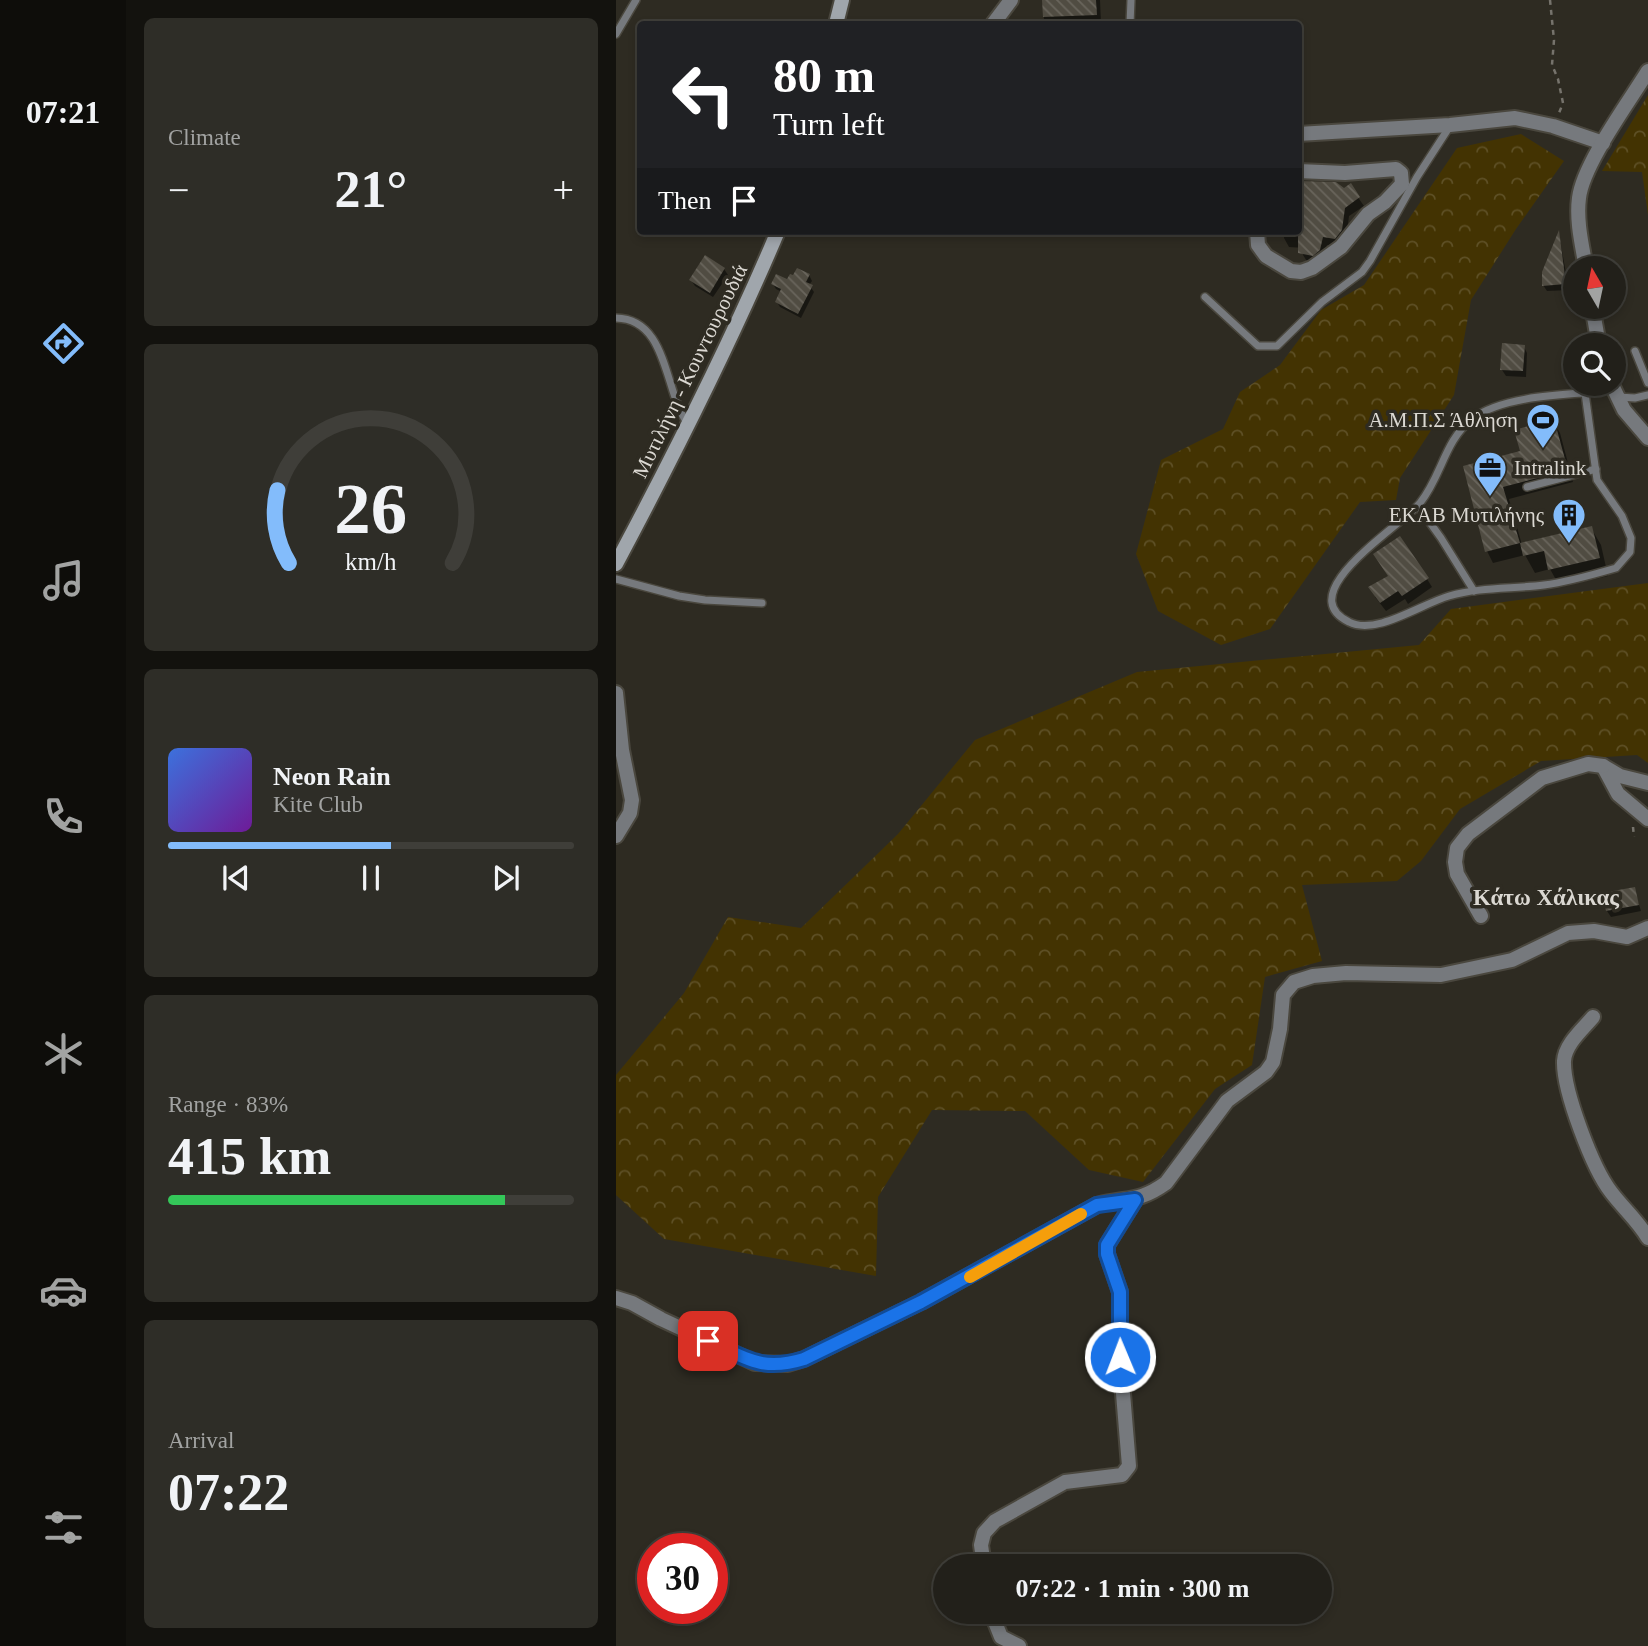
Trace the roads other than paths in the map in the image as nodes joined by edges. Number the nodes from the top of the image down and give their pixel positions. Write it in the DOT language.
graph roads {
  1 [pos="636,0"];
  2 [pos="842,0"];
  3 [pos="1011,0"];
  4 [pos="1131,0"];
  5 [pos="837,21"];
  6 [pos="995,21"];
  7 [pos="1130,21"];
  8 [pos="616,34"];
  9 [pos="1648,71"];
  10 [pos="1450,125"];
  11 [pos="1302,134"];
  12 [pos="1603,143"];
  13 [pos="1302,171"];
  14 [pos="776,235"];
  15 [pos="1257,235"];
  16 [pos="1584,256"];
  17 [pos="1205,297"];
  18 [pos="616,318"];
  19 [pos="1635,351"];
  20 [pos="1648,383"];
  21 [pos="1563,394"];
  22 [pos="1648,395"];
  23 [pos="1585,396"];
  24 [pos="1618,397"];
  25 [pos="688,424"];
  26 [pos="1648,438"];
  27 [pos="1596,469"];
  28 [pos="1527,487"];
  29 [pos="1418,506"];
  30 [pos="616,564"];
  31 [pos="616,579"];
  32 [pos="1474,591"];
  33 [pos="762,603"];
  34 [pos="616,693"];
  35 [pos="1603,766"];
  36 [pos="1648,783"];
  37 [pos="1648,819"];
  38 [pos="616,836"];
  39 [pos="1481,916"];
  40 [pos="1648,928"];
  41 [pos="1593,1017"];
  42 [pos="1135,1200"];
  43 [pos="1648,1238"];
  44 [pos="616,1298"];
  45 [pos="982,1554"];
  46 [pos="996,1624"];
  47 [pos="1019,1646"];
  1 -- 8 [label="lane"];
  2 -- 5 [label="main road"];
  3 -- 6 [label="street"];
  4 -- 7 [label="lane"];
  9 -- 12 [label="street"];
  10 -- 11 [label="street"];
  10 -- 12 [label="street"];
  10 -- 17 [label="lane"];
  12 -- 16 [label="street"];
  13 -- 15 [label="street"];
  14 -- 25 [label="main road, Μυτιλήνη - Κουντουρουδιά"];
  18 -- 25 [label="lane"];
  19 -- 20 [label="lane"];
  21 -- 29 [label="lane"];
  22 -- 24 [label="lane"];
  23 -- 27 [label="lane"];
  24 -- 26 [label="street"];
  25 -- 30 [label="main road, Μυτιλήνη - Κουντουρουδιά"];
  27 -- 28 [label="lane"];
  27 -- 32 [label="lane"];
  29 -- 32 [label="lane"];
  29 -- 32 [label="lane"];
  31 -- 33 [label="lane"];
  34 -- 38 [label="street"];
  35 -- 36 [label="street"];
  35 -- 37 [label="street"];
  35 -- 39 [label="street"];
  40 -- 42 [label="street"];
  41 -- 43 [label="street"];
  42 -- 44 [label="street"];
  42 -- 45 [label="street"];
  46 -- 47 [label="street"];
}
